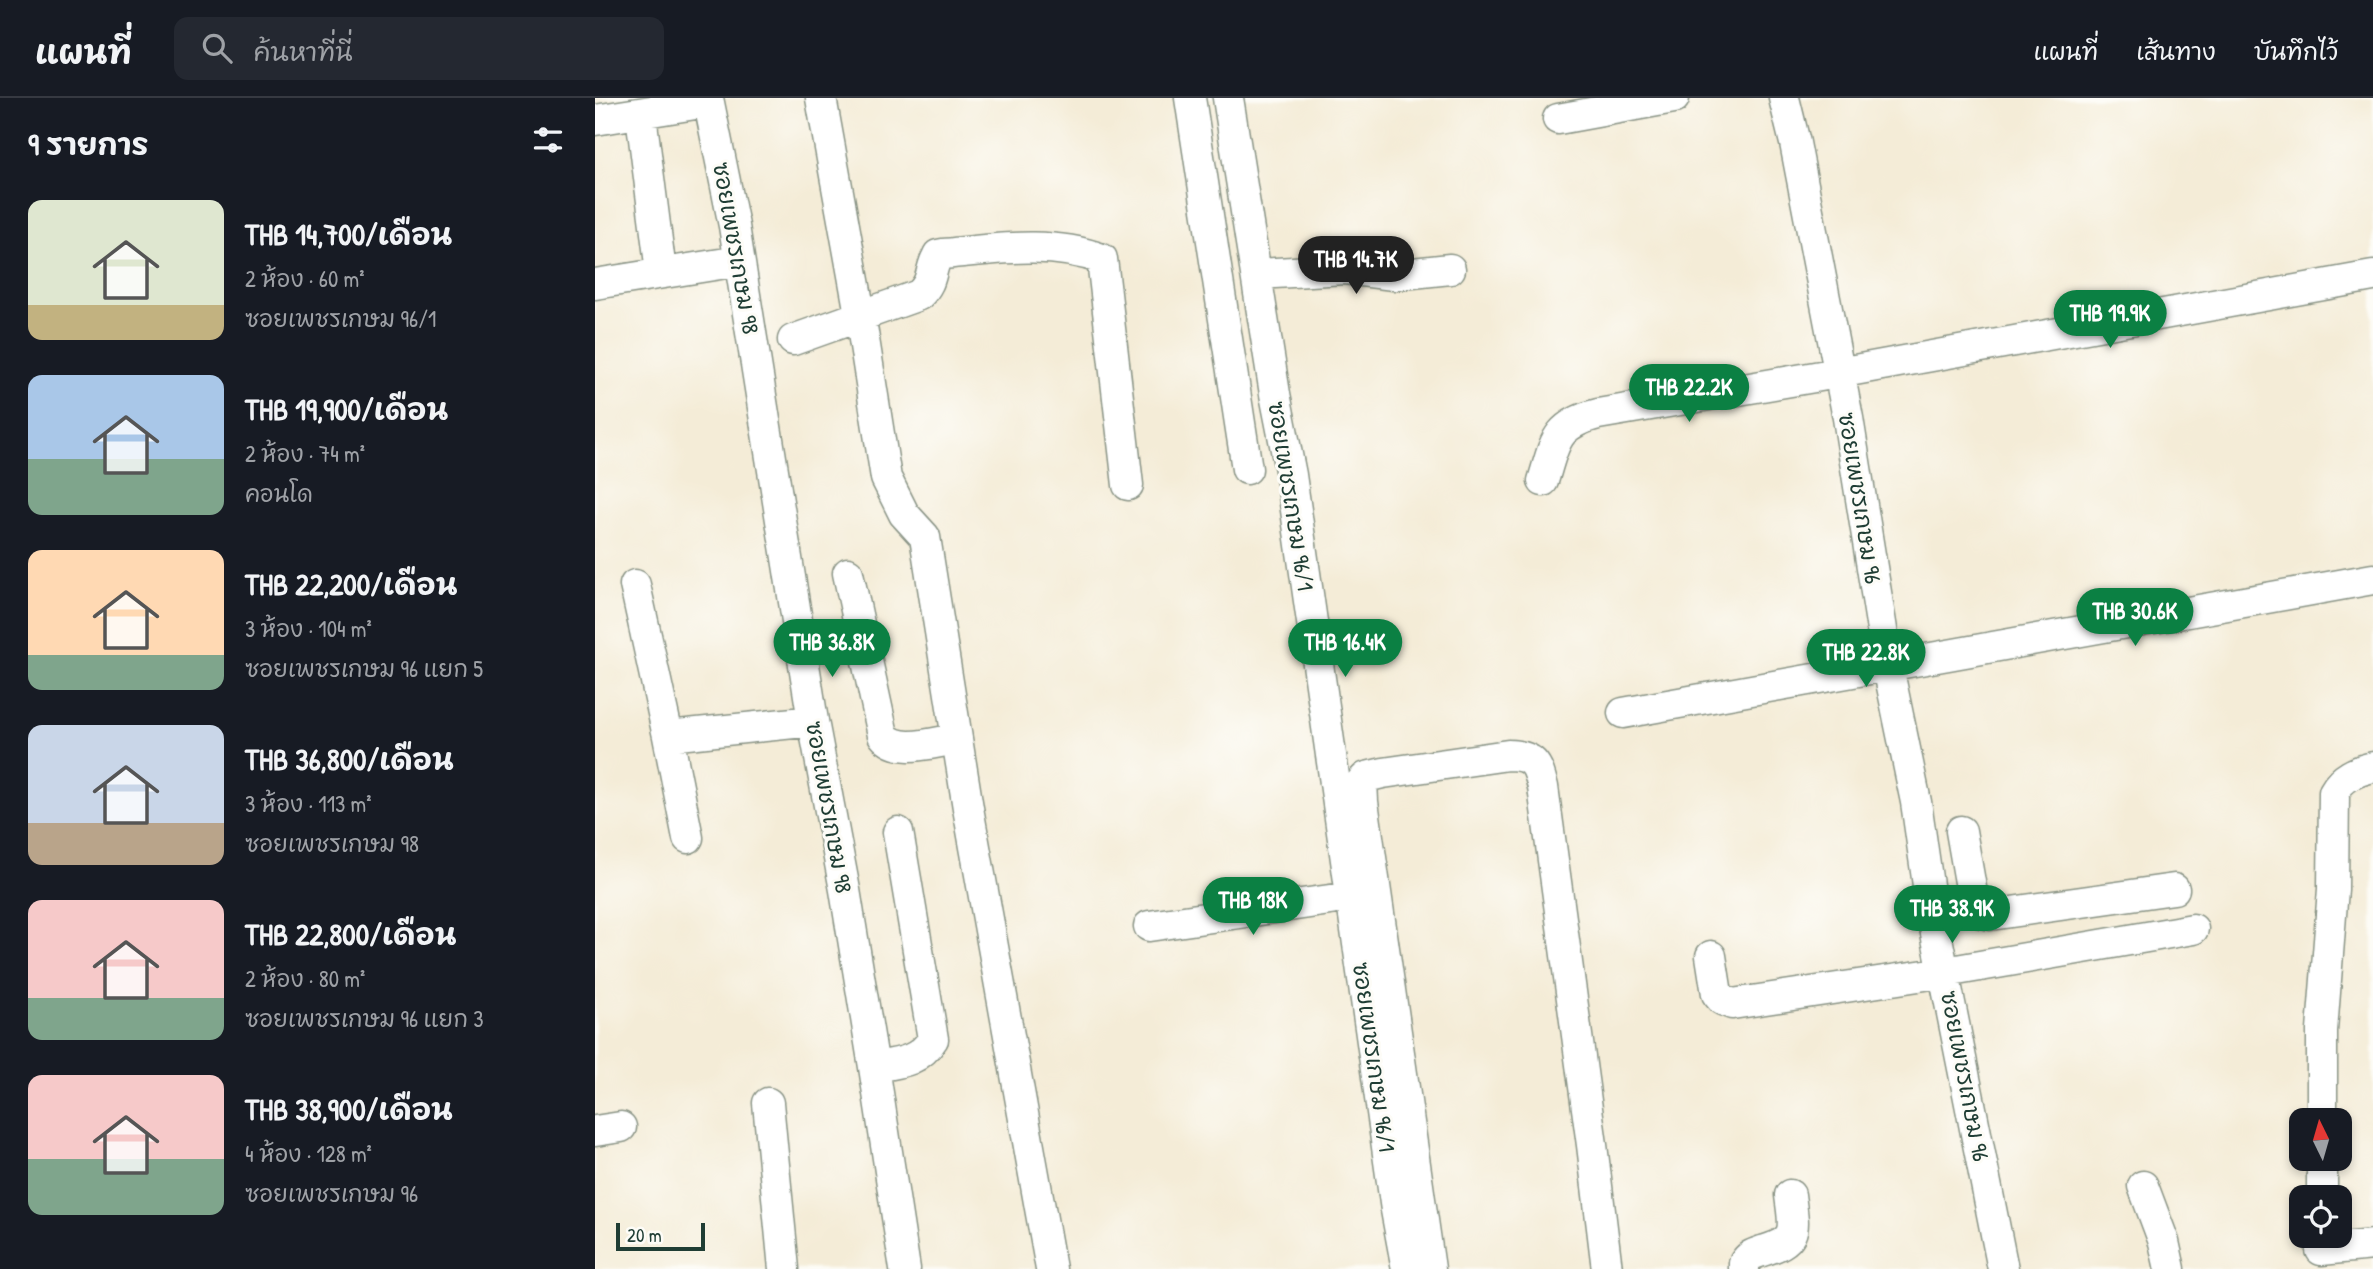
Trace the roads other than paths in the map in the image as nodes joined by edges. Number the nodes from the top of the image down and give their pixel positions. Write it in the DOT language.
graph roads {
  1 [pos="821,98"];
  2 [pos="1190,98"];
  3 [pos="1228,98"];
  4 [pos="1675,98"];
  5 [pos="1784,98"];
  6 [pos="708,100"];
  7 [pos="641,115"];
  8 [pos="1558,119"];
  9 [pos="595,120"];
  10 [pos="739,261"];
  11 [pos="1450,269"];
  12 [pos="661,272"];
  13 [pos="1257,274"];
  14 [pos="2373,276"];
  15 [pos="595,284"];
  16 [pos="860,314"];
  17 [pos="793,340"];
  18 [pos="1838,373"];
  19 [pos="1247,469"];
  20 [pos="1543,481"];
  21 [pos="1128,485"];
  22 [pos="848,573"];
  23 [pos="2373,579"];
  24 [pos="635,586"];
  25 [pos="1888,667"];
  26 [pos="1623,713"];
  27 [pos="813,721"];
  28 [pos="669,736"];
  29 [pos="957,739"];
  30 [pos="2373,767"];
  31 [pos="1961,831"];
  32 [pos="898,832"];
  33 [pos="688,838"];
  34 [pos="2174,889"];
  35 [pos="1351,897"];
  36 [pos="1974,905"];
  37 [pos="1932,913"];
  38 [pos="1149,926"];
  39 [pos="2193,929"];
  40 [pos="1711,956"];
  41 [pos="1945,972"];
  42 [pos="874,1067"];
  43 [pos="768,1103"];
  44 [pos="2322,1108"];
  45 [pos="2143,1186"];
  46 [pos="1790,1195"];
  47 [pos="2373,1245"];
  48 [pos="2322,1251"];
  49 [pos="784,1269"];
  50 [pos="905,1269"];
  51 [pos="1051,1269"];
  52 [pos="1407,1269"];
  53 [pos="1430,1269"];
  54 [pos="1607,1269"];
  55 [pos="1744,1269"];
  56 [pos="2003,1269"];
  57 [pos="2170,1269"];
  1 -- 16 [label="street"];
  2 -- 19 [label="street"];
  3 -- 13 [label="street, ซอยเพชรเกษม 96/1"];
  4 -- 8 [label="street"];
  5 -- 18 [label="street, ซอยเพชรเกษม 96"];
  6 -- 7 [label="street"];
  6 -- 10 [label="street, ซอยเพชรเกษม 98"];
  7 -- 9 [label="street"];
  7 -- 12 [label="street"];
  10 -- 12 [label="street"];
  10 -- 27 [label="street, ซอยเพชรเกษม 98"];
  11 -- 13 [label="street"];
  12 -- 15 [label="street"];
  13 -- 35 [label="street, ซอยเพชรเกษม 96/1"];
  14 -- 18 [label="street"];
  16 -- 17 [label="street"];
  16 -- 21 [label="street"];
  16 -- 29 [label="street"];
  18 -- 20 [label="street"];
  18 -- 25 [label="street, ซอยเพชรเกษม 96"];
  22 -- 29 [label="street"];
  23 -- 25 [label="street"];
  24 -- 28 [label="street"];
  25 -- 26 [label="street"];
  25 -- 37 [label="street, ซอยเพชรเกษม 96"];
  27 -- 28 [label="street"];
  27 -- 42 [label="street, ซอยเพชรเกษม 98"];
  28 -- 33 [label="street"];
  29 -- 51 [label="street"];
  30 -- 44 [label="street"];
  31 -- 36 [label="street"];
  32 -- 42 [label="street"];
  34 -- 36 [label="street"];
  35 -- 38 [label="street"];
  35 -- 52 [label="street, ซอยเพชรเกษม 96/1"];
  36 -- 37 [label="street"];
  37 -- 41 [label="street, ซอยเพชรเกษม 96"];
  39 -- 41 [label="street"];
  40 -- 41 [label="street"];
  41 -- 56 [label="street, ซอยเพชรเกษม 96"];
  42 -- 50 [label="street, ซอยเพชรเกษม 98"];
  43 -- 49 [label="street"];
  45 -- 57 [label="street"];
  46 -- 55 [label="street"];
  47 -- 48 [label="street"];
  53 -- 54 [label="street"];
}
